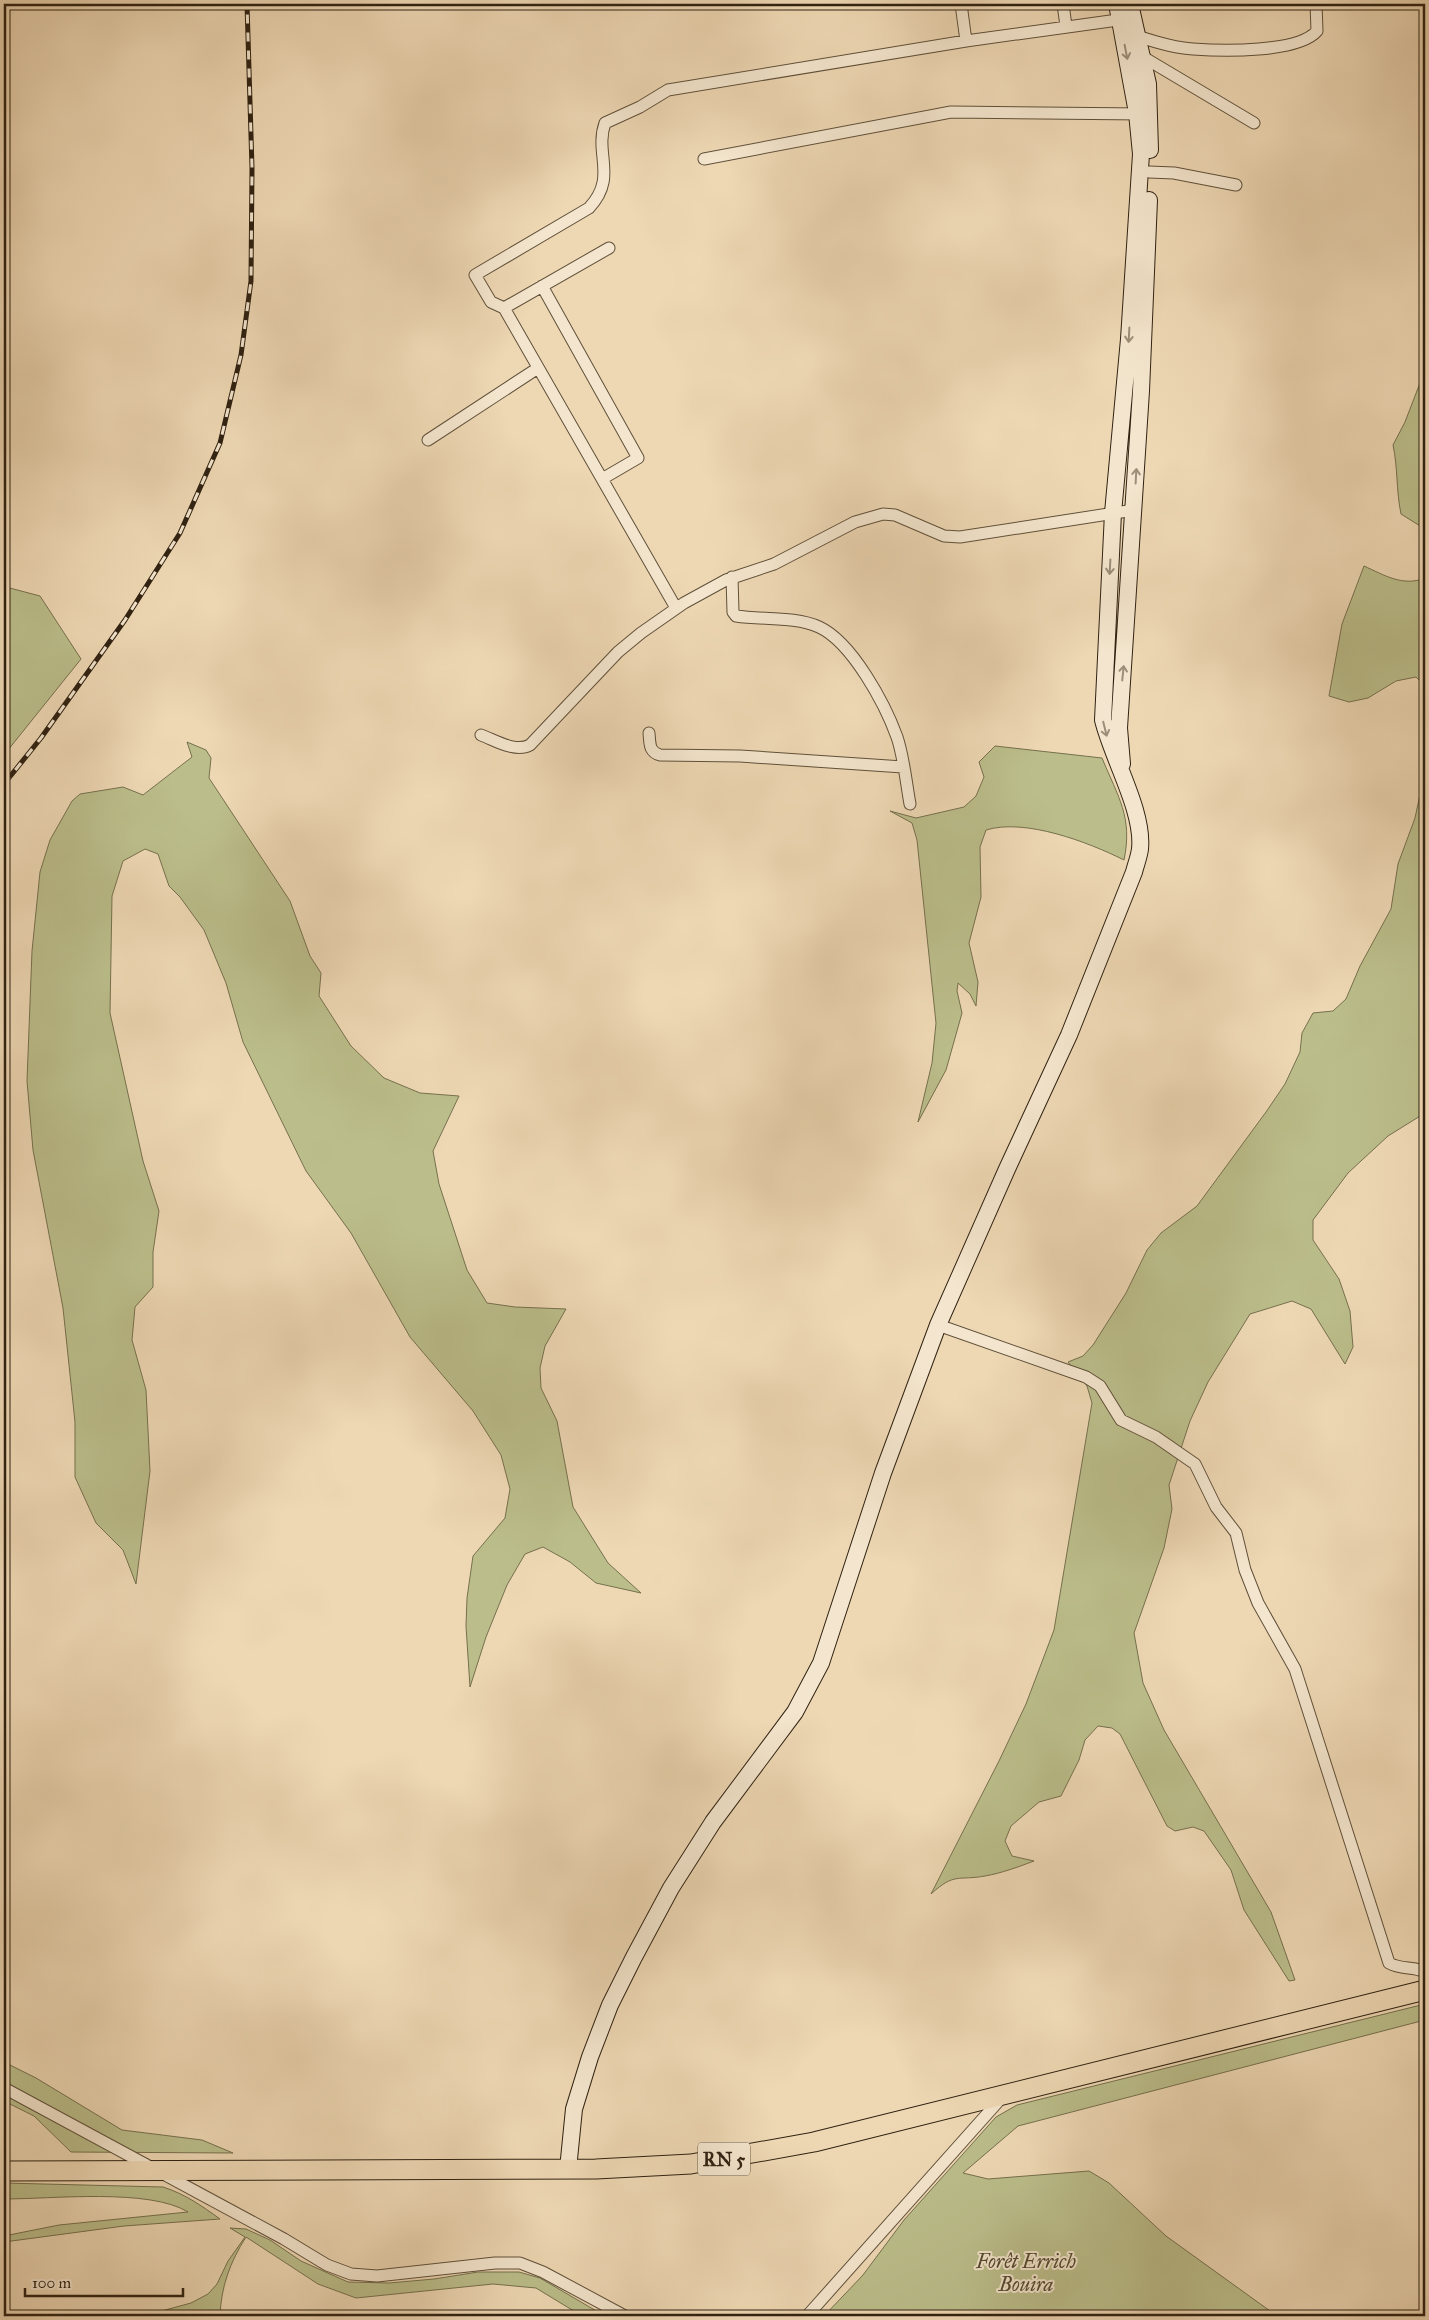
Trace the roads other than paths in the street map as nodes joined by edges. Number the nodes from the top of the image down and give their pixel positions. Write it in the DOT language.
graph roads {
  1 [pos="961,4"];
  2 [pos="1063,4"];
  3 [pos="1316,4"];
  4 [pos="1125,11"];
  5 [pos="1066,26"];
  6 [pos="1137,36"];
  7 [pos="966,41"];
  8 [pos="1143,58"];
  9 [pos="1144,114"];
  10 [pos="1254,123"];
  11 [pos="704,159"];
  12 [pos="1149,172"];
  13 [pos="1236,185"];
  14 [pos="609,248"];
  15 [pos="542,286"];
  16 [pos="504,308"];
  17 [pos="538,368"];
  18 [pos="428,440"];
  19 [pos="602,479"];
  20 [pos="1134,510"];
  21 [pos="1113,513"];
  22 [pos="1112,535"];
  23 [pos="1133,535"];
  24 [pos="732,577"];
  25 [pos="676,608"];
  26 [pos="650,734"];
  27 [pos="481,735"];
  28 [pos="903,767"];
  29 [pos="1123,774"];
  30 [pos="910,804"];
  31 [pos="938,1325"];
  32 [pos="1425,1972"];
  33 [pos="1425,1990"];
  34 [pos="4,2088"];
  35 [pos="1004,2094"];
  36 [pos="568,2169"];
  37 [pos="4,2171"];
  38 [pos="159,2171"];
  39 [pos="625,2316"];
  40 [pos="807,2316"];
  1 -- 7 [label="street"];
  2 -- 5 [label="street"];
  3 -- 6 [label="street"];
  4 -- 5 [label="street"];
  4 -- 6 [label="street"];
  4 -- 9 [label="street, one-way"];
  5 -- 7 [label="street"];
  6 -- 8 [label="street"];
  7 -- 16 [label="street"];
  8 -- 9 [label="street"];
  8 -- 10 [label="street"];
  9 -- 11 [label="street"];
  9 -- 12 [label="street"];
  9 -- 21 [label="street, one-way"];
  12 -- 13 [label="street"];
  20 -- 12 [label="street, one-way"];
  14 -- 15 [label="street"];
  15 -- 16 [label="street"];
  15 -- 19 [label="street"];
  16 -- 17 [label="street"];
  17 -- 18 [label="street"];
  17 -- 19 [label="street"];
  19 -- 25 [label="street"];
  20 -- 21 [label="street"];
  20 -- 23 [label="street"];
  21 -- 22 [label="street"];
  21 -- 24 [label="street"];
  22 -- 23 [label="street"];
  22 -- 29 [label="street, one-way"];
  29 -- 23 [label="street, one-way"];
  24 -- 25 [label="street"];
  24 -- 28 [label="street"];
  25 -- 27 [label="street"];
  26 -- 28 [label="street"];
  28 -- 30 [label="street"];
  29 -- 31 [label="street"];
  31 -- 32 [label="street"];
  31 -- 36 [label="street"];
  33 -- 35 [label="main road, RN 5"];
  34 -- 38 [label="street"];
  35 -- 36 [label="main road, RN 5"];
  35 -- 40 [label="street"];
  36 -- 38 [label="main road, RN 5"];
  37 -- 38 [label="main road, RN 5"];
  38 -- 39 [label="street"];
}
